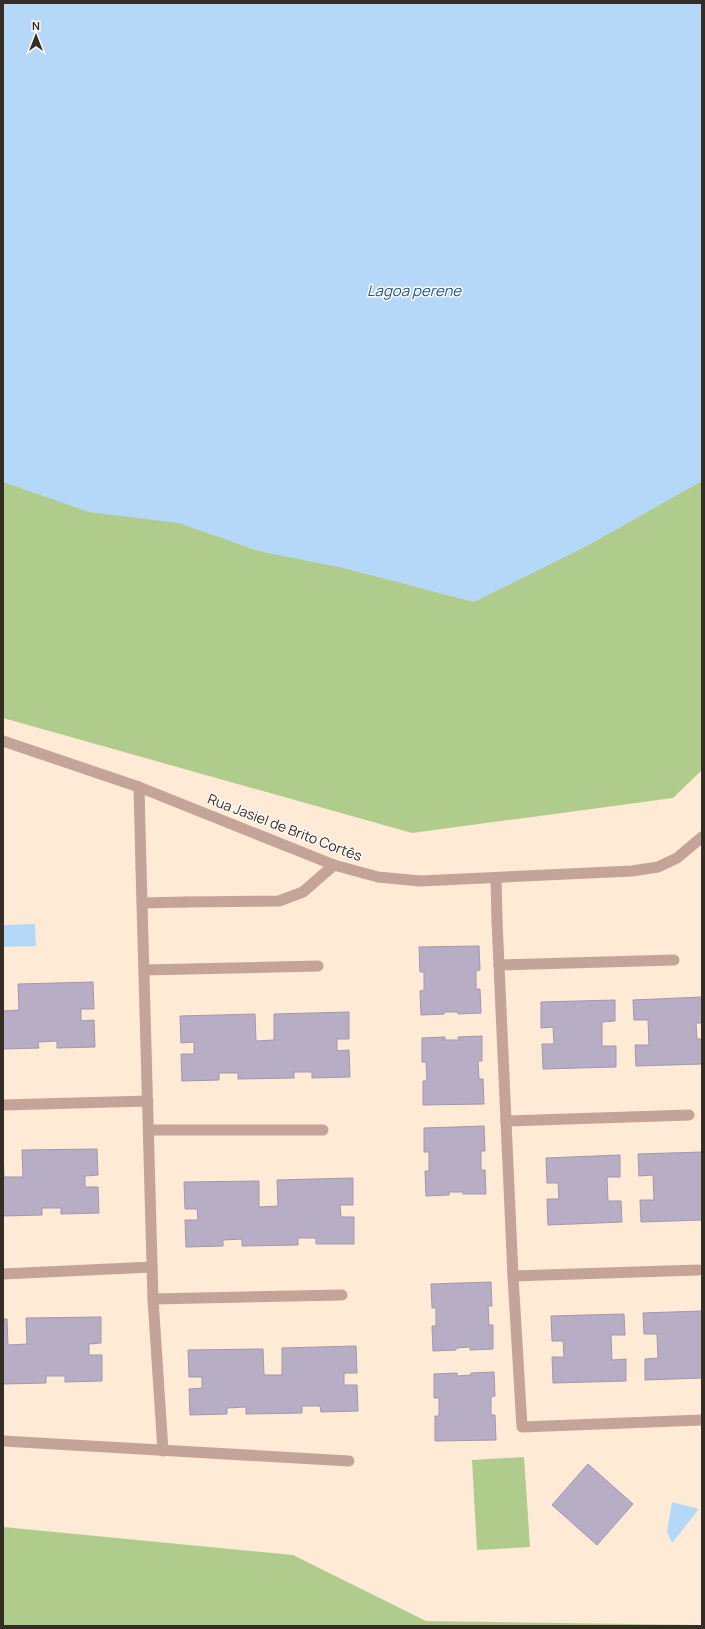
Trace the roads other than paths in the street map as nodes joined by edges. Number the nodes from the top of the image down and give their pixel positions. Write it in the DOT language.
graph roads {
  1 [pos="3,741"];
  2 [pos="139,787"];
  3 [pos="702,837"];
  4 [pos="334,865"];
  5 [pos="496,878"];
  6 [pos="142,903"];
  7 [pos="674,960"];
  8 [pos="499,965"];
  9 [pos="318,966"];
  10 [pos="144,970"];
  11 [pos="148,1101"];
  12 [pos="3,1105"];
  13 [pos="689,1115"];
  14 [pos="506,1121"];
  15 [pos="149,1130"];
  16 [pos="323,1130"];
  17 [pos="152,1267"];
  18 [pos="698,1270"];
  19 [pos="3,1274"];
  20 [pos="513,1276"];
  21 [pos="342,1295"];
  22 [pos="153,1299"];
  23 [pos="702,1420"];
  24 [pos="3,1441"];
  25 [pos="162,1451"];
  26 [pos="349,1461"];
  1 -- 2 [label="street, Rua Jasiel de Brito Cortês"];
  2 -- 4 [label="street, Rua Jasiel de Brito Cortês"];
  2 -- 6 [label="street"];
  3 -- 5 [label="street, Rua Jasiel de Brito Cortês"];
  4 -- 5 [label="street, Rua Jasiel de Brito Cortês"];
  4 -- 6 [label="street"];
  5 -- 8 [label="street"];
  6 -- 10 [label="street"];
  7 -- 8 [label="street"];
  8 -- 14 [label="street"];
  9 -- 10 [label="street"];
  10 -- 11 [label="street"];
  11 -- 12 [label="street"];
  11 -- 15 [label="street"];
  13 -- 14 [label="street"];
  14 -- 20 [label="street"];
  15 -- 16 [label="street"];
  15 -- 17 [label="street"];
  17 -- 19 [label="street"];
  17 -- 22 [label="street"];
  18 -- 20 [label="street"];
  20 -- 23 [label="street"];
  21 -- 22 [label="street"];
  22 -- 25 [label="street"];
  24 -- 25 [label="street"];
  25 -- 26 [label="street"];
}
